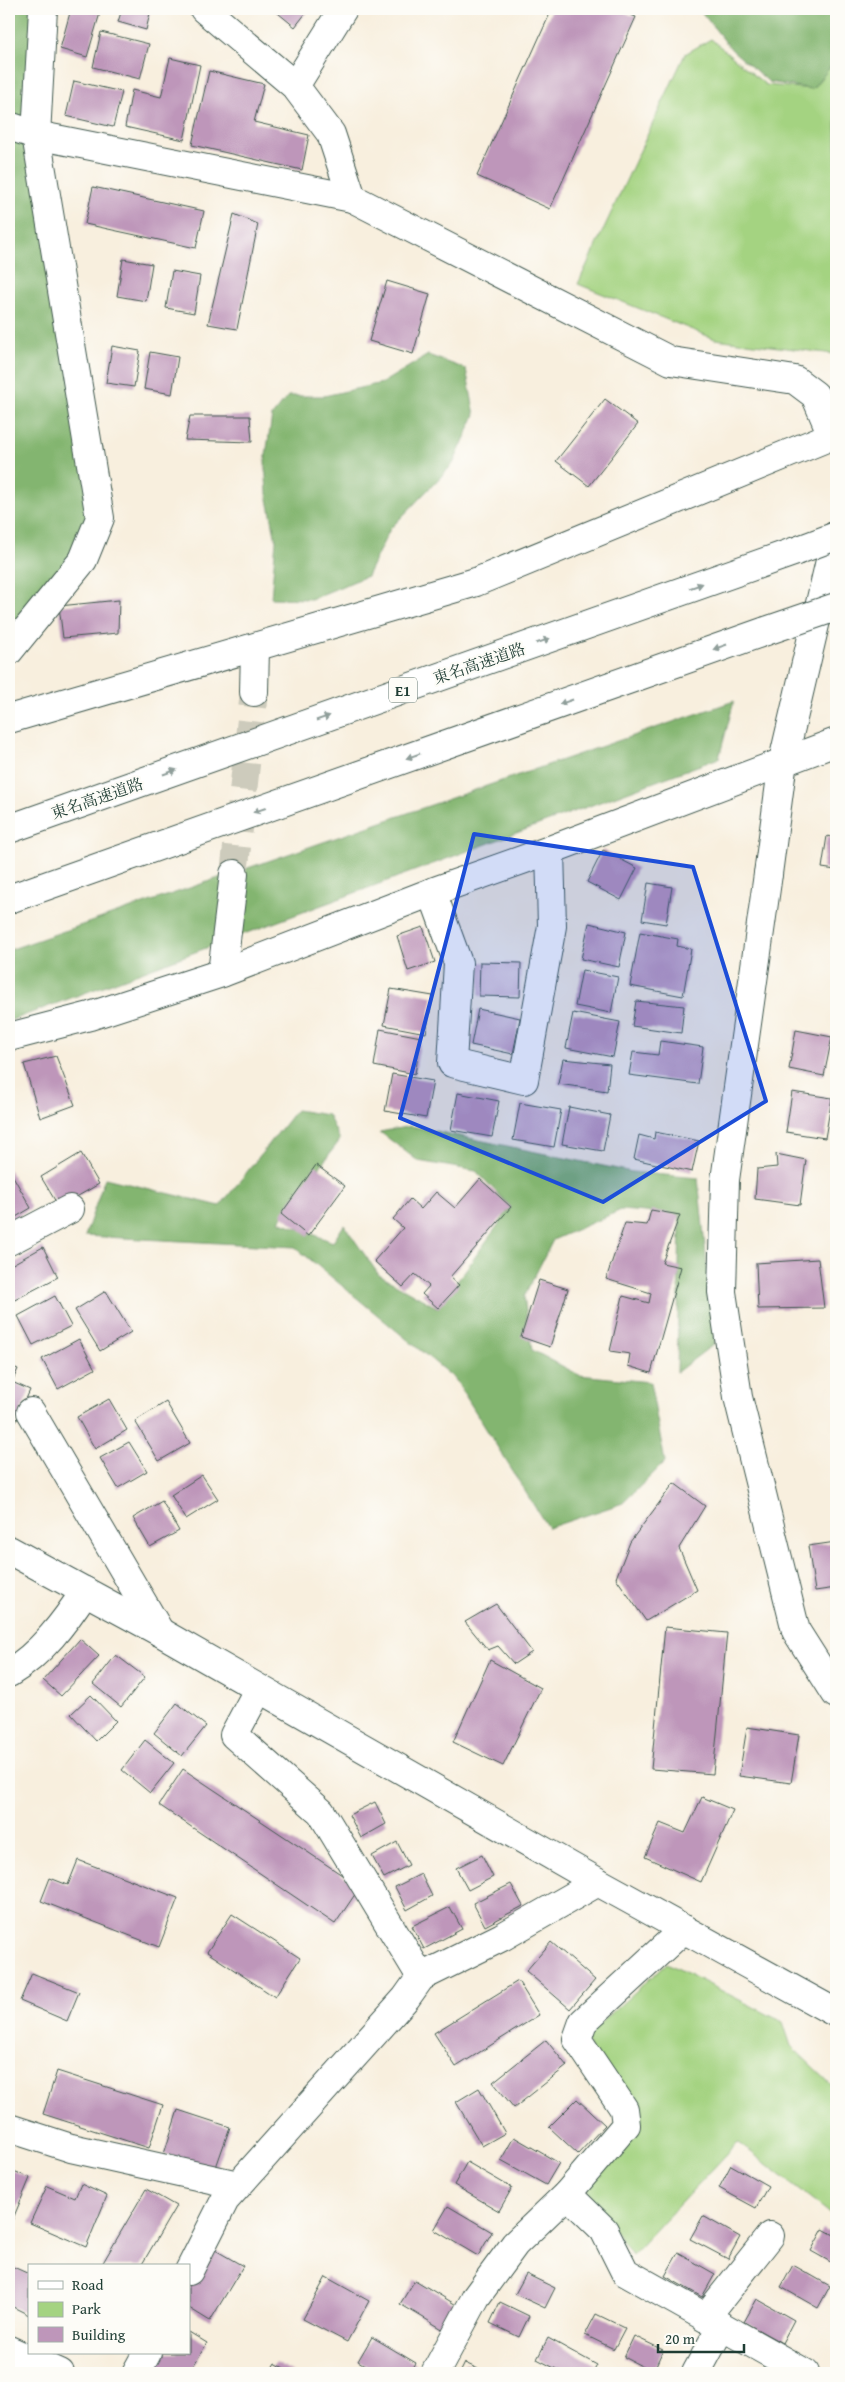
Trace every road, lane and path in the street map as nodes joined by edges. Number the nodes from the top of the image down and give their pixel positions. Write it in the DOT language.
graph roads {
  1 [pos="43,9"];
  2 [pos="204,9"];
  3 [pos="343,9"];
  4 [pos="295,86"];
  5 [pos="9,126"];
  6 [pos="36,136"];
  7 [pos="352,198"];
  8 [pos="835,439"];
  9 [pos="836,535"];
  10 [pos="836,607"];
  11 [pos="254,648"];
  12 [pos="9,651"];
  13 [pos="254,692"];
  14 [pos="9,719"];
  15 [pos="836,742"];
  16 [pos="784,761"];
  17 [pos="9,829"];
  18 [pos="550,850"];
  19 [pos="234,874"];
  20 [pos="432,892"];
  21 [pos="9,899"];
  22 [pos="222,973"];
  23 [pos="9,1037"];
  24 [pos="70,1209"];
  25 [pos="9,1241"];
  26 [pos="31,1412"];
  27 [pos="9,1550"];
  28 [pos="85,1591"];
  29 [pos="160,1632"];
  30 [pos="9,1673"];
  31 [pos="258,1690"];
  32 [pos="836,1694"];
  33 [pos="598,1882"];
  34 [pos="684,1929"];
  35 [pos="421,1977"];
  36 [pos="836,2013"];
  37 [pos="9,2128"];
  38 [pos="238,2185"];
  39 [pos="567,2194"];
  40 [pos="770,2236"];
  41 [pos="190,2269"];
  42 [pos="713,2323"];
  43 [pos="9,2350"];
  44 [pos="146,2354"];
  45 [pos="60,2373"];
  46 [pos="136,2373"];
  47 [pos="435,2373"];
  48 [pos="696,2373"];
  49 [pos="805,2373"];
  1 -- 6 [label="main road"];
  2 -- 4 [label="main road"];
  3 -- 4 [label="main road"];
  4 -- 7 [label="main road"];
  5 -- 6 [label="main road"];
  6 -- 7 [label="main road"];
  6 -- 12 [label="main road"];
  7 -- 8 [label="main road"];
  8 -- 11 [label="main road"];
  9 -- 16 [label="main road"];
  17 -- 9 [label="main road, 東名高速道路 / E1, one-way, bridge"];
  10 -- 21 [label="main road, one-way, bridge"];
  11 -- 13 [label="main road"];
  11 -- 14 [label="main road"];
  15 -- 16 [label="main road"];
  16 -- 18 [label="main road"];
  16 -- 32 [label="main road"];
  18 -- 20 [label="main road"];
  18 -- 20 [label="main road"];
  19 -- 22 [label="main road"];
  20 -- 22 [label="main road"];
  22 -- 23 [label="main road"];
  24 -- 25 [label="main road"];
  26 -- 29 [label="main road"];
  27 -- 28 [label="main road"];
  28 -- 29 [label="main road"];
  28 -- 30 [label="main road"];
  29 -- 31 [label="main road"];
  31 -- 33 [label="main road"];
  31 -- 35 [label="main road"];
  33 -- 34 [label="main road"];
  33 -- 35 [label="main road"];
  34 -- 36 [label="main road"];
  34 -- 39 [label="main road"];
  35 -- 38 [label="main road"];
  37 -- 38 [label="main road"];
  38 -- 41 [label="main road"];
  39 -- 42 [label="main road"];
  39 -- 47 [label="main road"];
  40 -- 42 [label="main road"];
  42 -- 48 [label="main road"];
  42 -- 49 [label="main road"];
  43 -- 45 [label="main road"];
  44 -- 46 [label="main road"];
}
